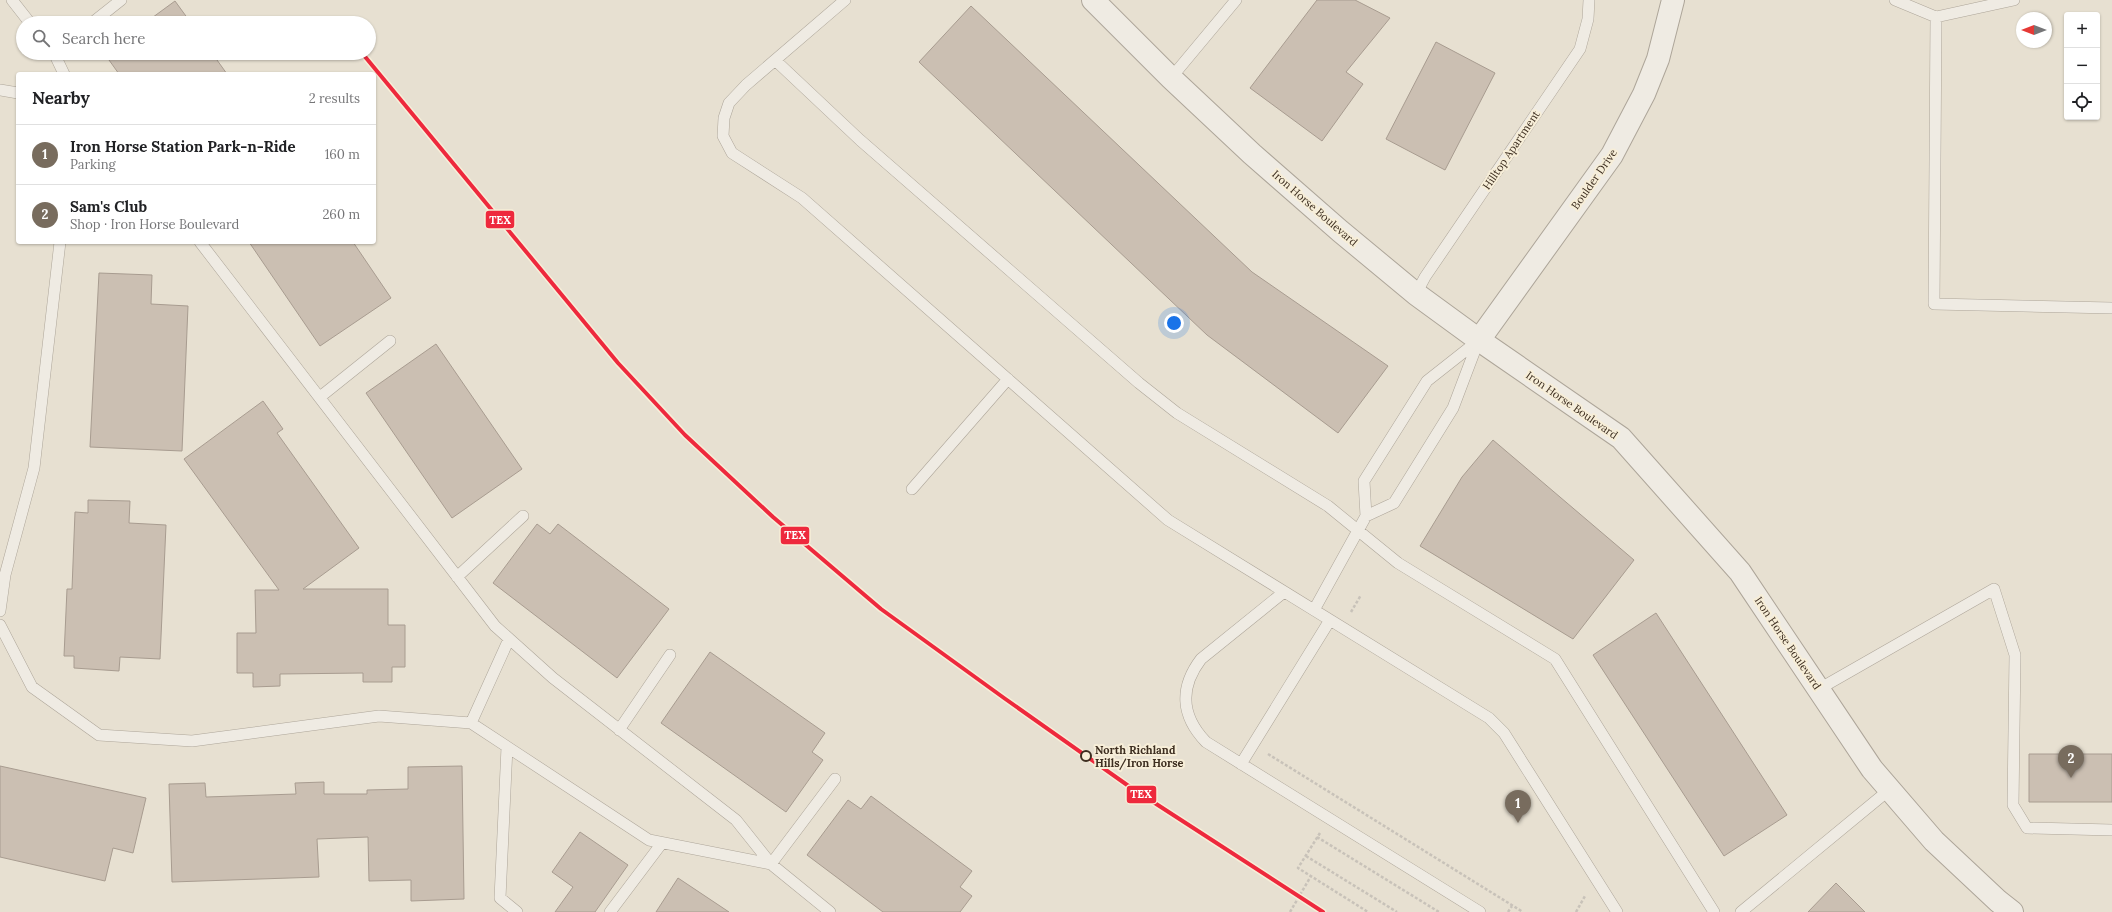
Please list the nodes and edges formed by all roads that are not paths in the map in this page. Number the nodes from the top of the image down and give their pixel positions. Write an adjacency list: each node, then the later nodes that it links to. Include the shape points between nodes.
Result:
1 (12, 0): 10 (lane)
2 (121, 0): 11 (lane)
3 (845, 0): 14 (lane)
4 (1093, 0): 16 (street, Iron Horse Boulevard)
5 (1236, 0): 16 (lane)
6 (1589, 0): 21 (lane, Hilltop Apartment, via 1588,19 1580,49)
7 (1673, 0): 23 (street, Boulder Drive, via 1658,59 1644,94 1612,155)
8 (1895, 0): 12 (lane)
9 (2014, 0): 12 (lane)
10 (25, 16)
11 (101, 16)
12 (1936, 17): 22 (lane, via 1934,304)
13 (57, 60): 15 (lane)
14 (776, 61): 25 (lane, via 746,85 729,103 724,118 723,136 732,153 802,198); 30 (lane, via 860,140 1139,384 1177,413 1328,506)
15 (63, 72)
16 (1171, 78): 21 (street, Iron Horse Boulevard, via 1340,232)
17 (0, 90): 18 (lane)
18 (16, 92)
19 (60, 244): 31 (lane, via 34,468)
20 (202, 244): 26 (lane)
21 (1416, 294): 23 (street, Iron Horse Boulevard)
22 (2112, 308)
23 (1479, 340): 29 (lane, via 1453,408 1394,503); 29 (lane, via 1427,381 1364,481); 40 (street, Iron Horse Boulevard, via 1621,438 1740,572)
24 (390, 341): 26 (lane)
25 (1008, 379): 27 (lane); 33 (lane, via 1168,520)
26 (320, 397): 32 (lane)
27 (912, 489)
28 (523, 516): 32 (lane)
29 (1366, 516): 30 (lane)
30 (1358, 529): 34 (lane); 55 (lane, via 1398,563 1555,659)
31 (2, 574): 35 (lane)
32 (457, 576): 38 (lane, via 495,626)
33 (1284, 592): 34 (lane); 44 (lane, via 1201,659 1189,679 1186,701 1191,724 1206,742)
34 (1314, 610): 36 (lane)
35 (0, 611)
36 (1330, 620): 44 (lane); 54 (lane, via 1489,718 1504,733)
37 (0, 625): 41 (lane, via 32,687 99,735 192,741 379,716)
38 (509, 639): 41 (lane); 42 (lane, via 553,678)
39 (670, 654): 42 (lane)
40 (1820, 689): 46 (street, Iron Horse Boulevard, via 1872,769); 47 (lane, via 1994,589 2015,654 2013,805 2027,828)
41 (470, 723): 43 (lane)
42 (619, 730): 49 (lane, via 736,820)
43 (506, 747): 48 (lane, via 649,840); 50 (lane, via 500,898)
44 (1241, 764): 53 (lane)
45 (835, 779): 49 (lane)
46 (1889, 790): 56 (lane); 57 (street, Iron Horse Boulevard, via 1934,841)
47 (2112, 830)
48 (662, 843): 49 (lane); 51 (lane)
49 (771, 864): 52 (lane)
50 (517, 912)
51 (610, 912)
52 (830, 912)
53 (1480, 912)
54 (1617, 912)
55 (1714, 912)
56 (1740, 912)
57 (2012, 912)

